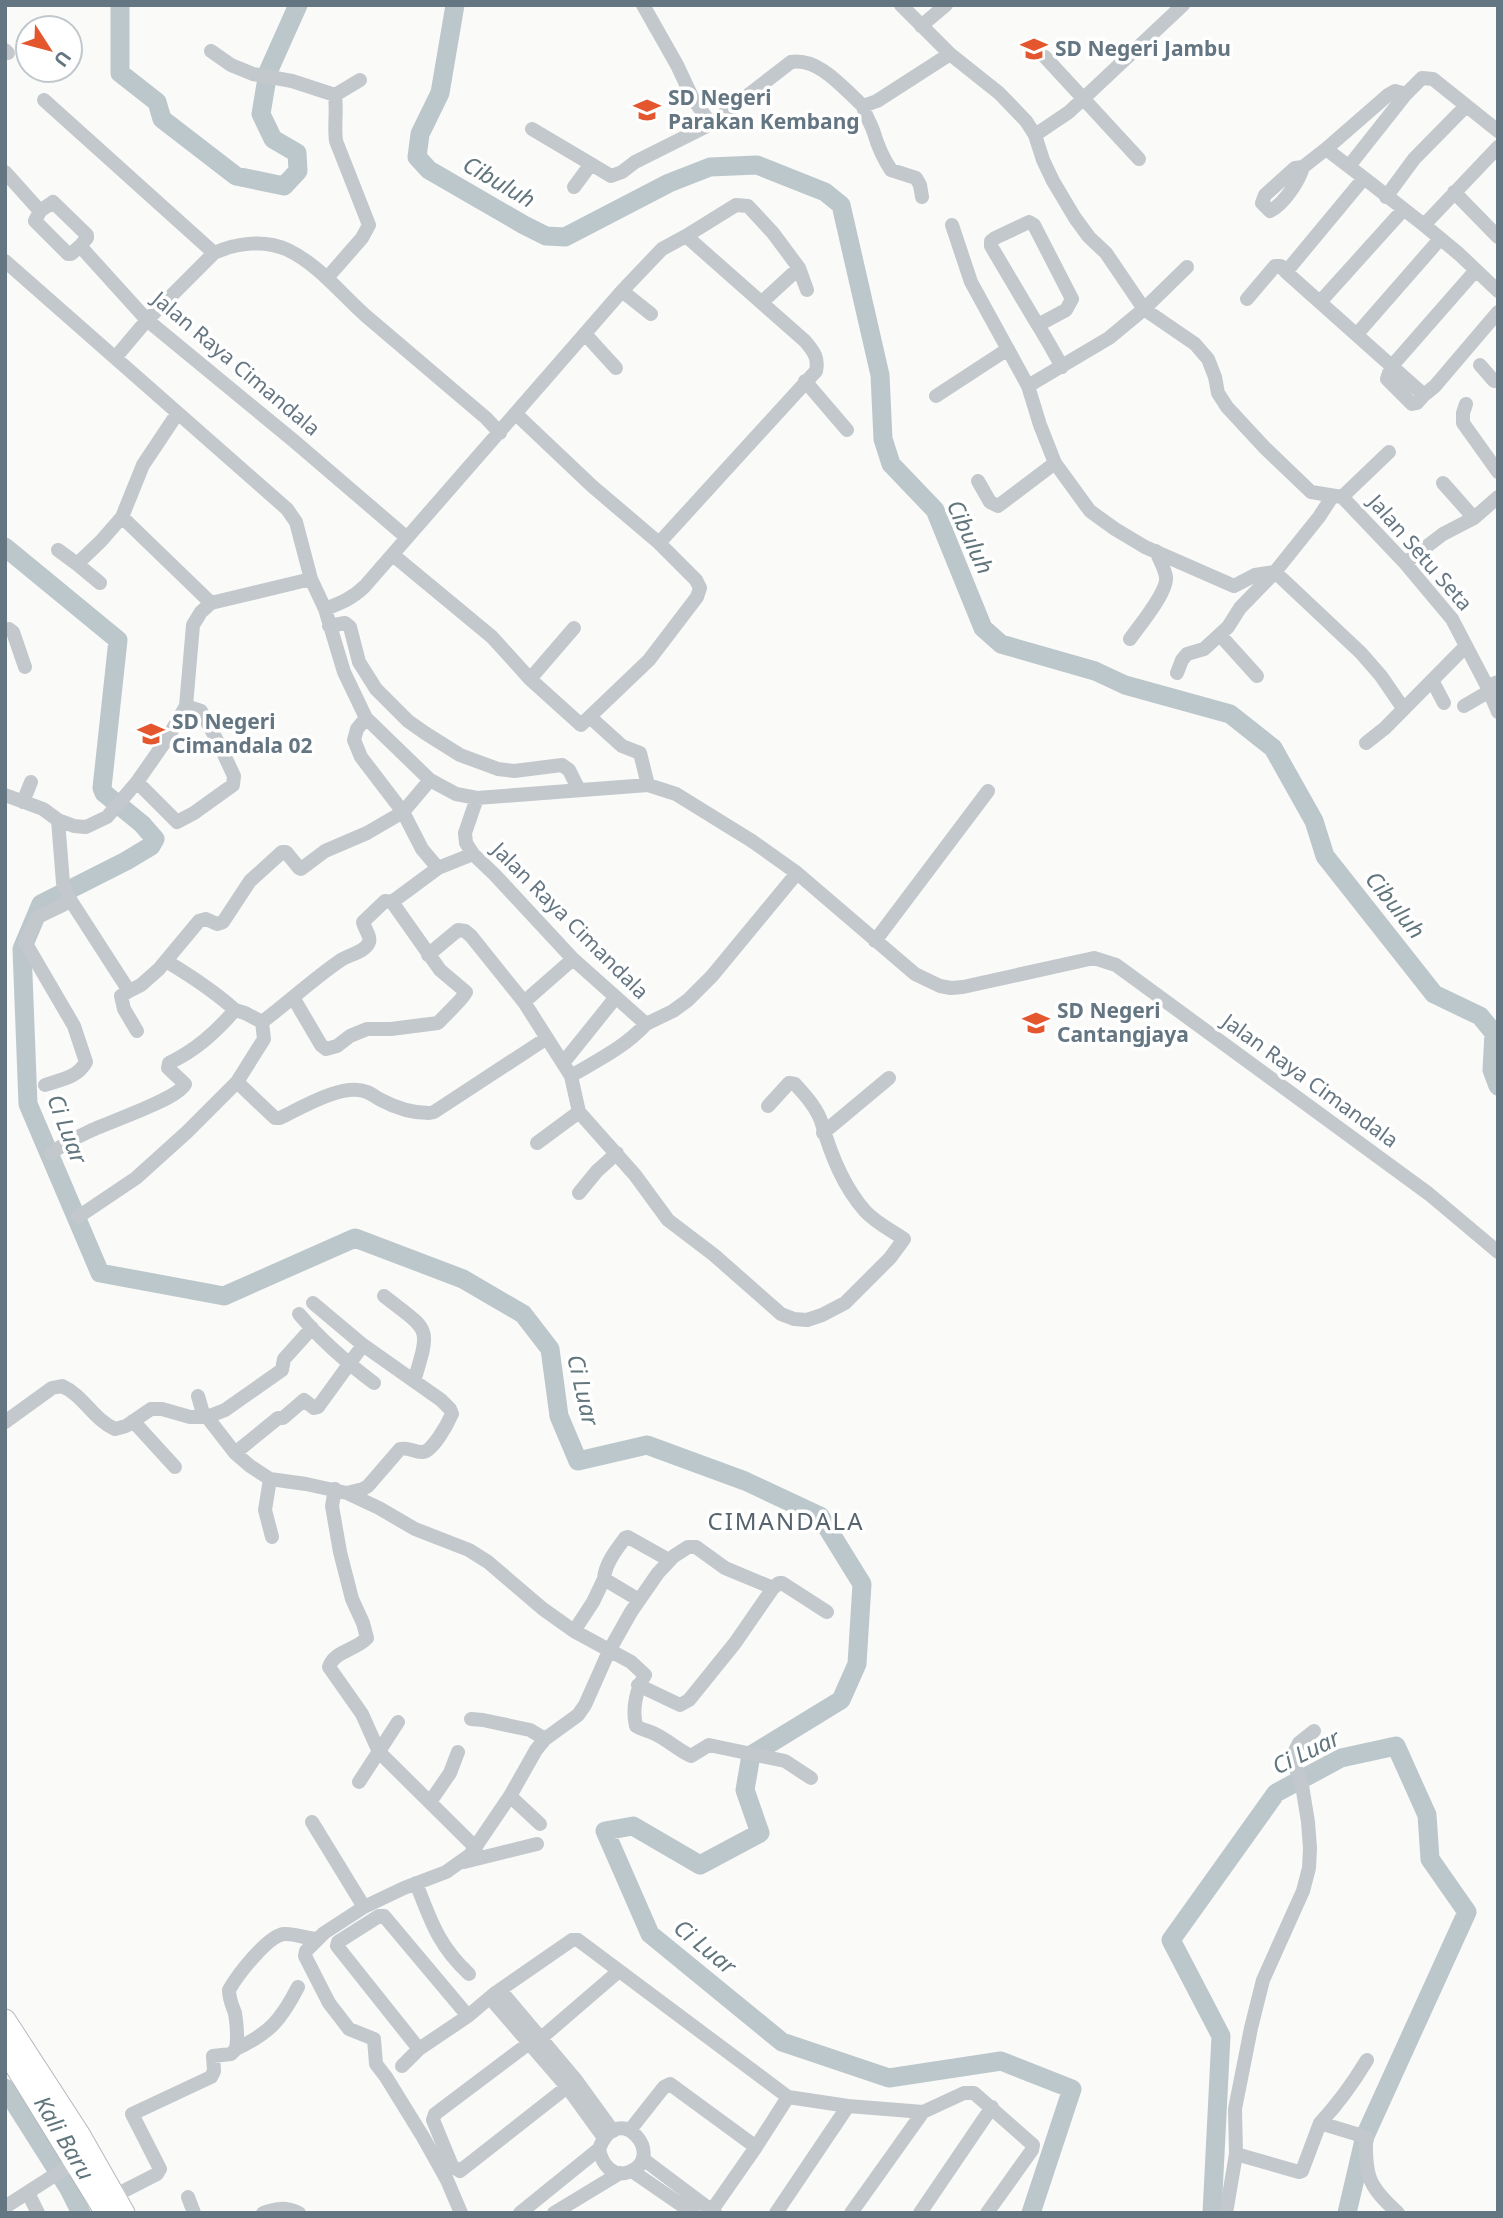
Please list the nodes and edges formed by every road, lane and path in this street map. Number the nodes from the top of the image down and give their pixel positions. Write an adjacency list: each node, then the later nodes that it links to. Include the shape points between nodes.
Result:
1 (643, 5): 16 (street)
2 (901, 5): 5 (street, Jalan Setu Seta)
3 (946, 5): 5 (street)
4 (1183, 5): 12 (street)
5 (922, 26): 7 (street, Jalan Setu Seta)
6 (211, 51): 11 (street, via 253,74)
7 (950, 54): 14 (street); 19 (street, Jalan Setu Seta, via 999,93)
8 (1045, 57): 12 (street)
9 (360, 80): 11 (street)
10 (1406, 94): 15 (street, via 1422,78 1433,79); 21 (street, via 1388,95); 24 (street)
11 (335, 95): 46 (street, via 336,141 369,225)
12 (1082, 98): 19 (street); 22 (street)
13 (44, 100): 40 (street)
14 (863, 106): 16 (street, via 818,66 791,62); 30 (street, via 881,155 891,170 916,178)
15 (1465, 107): 18 (street); 31 (street, via 1414,159)
16 (711, 124): 23 (street, via 611,176)
17 (532, 129): 23 (street)
18 (1498, 131)
19 (1035, 135): 53 (street, Jalan Setu Seta, via 1043,160 1075,218 1106,253)
20 (1498, 147): 29 (street)
21 (1326, 149): 24 (street); 25 (street)
22 (1139, 159)
23 (591, 164): 28 (street)
24 (1349, 166): 27 (street)
25 (1303, 167)
26 (5, 172): 33 (street)
27 (1364, 178): 31 (street); 45 (street)
28 (574, 187)
29 (1454, 192): 35 (street); 37 (street)
30 (922, 197)
31 (1386, 197): 32 (street)
32 (1403, 209): 35 (street); 52 (street)
33 (40, 211): 39 (street, via 35,221 68,254); 39 (street, Jalan Raya Cimandala, via 54,203 87,235)
34 (952, 225): 60 (street, via 971,282)
35 (1424, 225): 38 (street)
36 (686, 236): 43 (street, via 736,205 748,206); 48 (street, via 662,249); 51 (street)
37 (1498, 237)
38 (1440, 239): 44 (street); 59 (street)
39 (80, 246): 56 (street, Jalan Raya Cimandala)
40 (215, 253): 46 (street, via 241,244 270,244 286,249); 56 (street)
41 (5, 261): 61 (street, Jalan Raya Cimandala)
42 (1187, 267): 53 (street)
43 (799, 268): 47 (street); 51 (street)
44 (1476, 270): 49 (street); 64 (street)
45 (1286, 272): 50 (street, via 1275,266); 52 (street)
46 (327, 278): 74 (street)
47 (807, 290)
48 (622, 291): 55 (street); 58 (street)
49 (1498, 291)
50 (1247, 299)
51 (762, 302): 66 (street, via 816,354 816,371)
52 (1320, 302): 59 (street)
53 (1144, 309): 63 (street); 80 (street, Jalan Setu Seta, via 1195,345 1212,365 1218,394 1265,448 1311,492)
54 (1498, 312): 64 (street, via 1424,396)
55 (651, 314)
56 (147, 320): 61 (street); 84 (street, Jalan Raya Cimandala)
57 (1038, 326): 57 (street, via 991,246 995,238 1029,222 1072,299 1066,310); 63 (street)
58 (585, 334): 65 (street); 72 (street)
59 (1357, 334): 64 (street)
60 (1008, 349): 68 (street); 69 (street)
61 (115, 358): 71 (street, Jalan Raya Cimandala)
62 (1480, 365): 67 (street)
63 (1062, 367): 68 (street)
64 (1391, 367)
65 (616, 368)
66 (805, 381): 73 (street); 85 (street)
67 (1498, 381)
68 (1028, 386): 76 (street)
69 (936, 396)
70 (1466, 404): 77 (street, via 1463,424)
71 (177, 414): 82 (street, via 143,466); 92 (street, Jalan Raya Cimandala, via 292,515)
72 (516, 414): 74 (street); 85 (street)
73 (847, 430)
74 (500, 433): 84 (street)
75 (1389, 452): 80 (street)
76 (1055, 463): 78 (street, via 998,506 990,502); 87 (street, via 1090,511)
77 (1498, 472)
78 (978, 481)
79 (1443, 483): 83 (street)
80 (1337, 497): 89 (street, Jalan Setu Seta); 91 (street)
81 (1498, 497): 83 (street)
82 (122, 517): 90 (street); 94 (street)
83 (1474, 518): 89 (street, via 1443,534)
84 (406, 537): 88 (street)
85 (659, 543): 115 (street, via 696,580 700,588 697,597 649,660)
86 (58, 550): 90 (street)
87 (1156, 551): 91 (street, via 1234,586 1255,575); 100 (street, via 1165,584)
88 (393, 555): 95 (street, via 355,596); 107 (street, via 492,637)
89 (1405, 563): 101 (street, Jalan Setu Seta, via 1452,619)
90 (77, 564): 93 (street)
91 (1275, 572): 99 (street); 113 (street, via 1361,653)
92 (311, 579): 94 (street); 95 (street, Jalan Raya Cimandala)
93 (100, 583)
94 (211, 603): 111 (street, via 193,625)
95 (325, 609): 96 (street, Jalan Raya Cimandala)
96 (329, 626): 102 (street, via 350,627); 104 (street, Jalan Raya Cimandala)
97 (575, 628): 107 (street)
98 (5, 630): 103 (street, via 13,632)
99 (1220, 635): 105 (street, via 1204,649 1187,654); 106 (street)
100 (1130, 639)
101 (1466, 646): 108 (street); 109 (street, Jalan Setu Seta)
102 (359, 662): 104 (street); 122 (street, via 376,689 408,721 460,755 514,771 562,765)
103 (25, 667)
104 (344, 672): 116 (street, Jalan Raya Cimandala)
105 (1177, 673)
106 (1257, 676)
107 (530, 679): 115 (street, via 577,723)
108 (1433, 682): 110 (street); 113 (street)
109 (1491, 687): 112 (street); 114 (street, Jalan Setu Seta)
110 (1444, 703)
111 (186, 706): 120 (street); 120 (street, via 204,716 234,776 233,785 177,822)
112 (1464, 706)
113 (1403, 708): 117 (street)
114 (1498, 712)
115 (590, 717): 121 (street, via 622,746 640,753)
116 (366, 718): 118 (street, Jalan Raya Cimandala); 127 (street, via 354,740 361,757)
117 (1366, 743)
118 (430, 780): 125 (street, Jalan Raya Cimandala, via 456,794); 127 (street)
119 (31, 782): 126 (street)
120 (137, 782): 128 (street, via 107,817 86,827)
121 (648, 785): 122 (street, Jalan Raya Cimandala); 131 (street, Jalan Raya Cimandala, via 676,794)
122 (579, 790): 125 (street, Jalan Raya Cimandala)
123 (988, 791): 134 (street)
124 (5, 795): 126 (street)
125 (477, 798): 129 (street, Jalan Raya Cimandala, via 465,832)
126 (23, 802): 128 (street)
127 (403, 812): 130 (street); 137 (street, via 325,850 301,869 282,852 250,881 223,922 199,921)
128 (58, 820): 132 (street)
129 (473, 854): 130 (street); 136 (street, Jalan Raya Cimandala)
130 (438, 869): 133 (street)
131 (797, 873): 134 (street, Jalan Raya Cimandala); 144 (street, Jalan Raya Cimandala, via 705,984 673,1011)
132 (67, 892): 138 (street); 150 (street, via 38,917 25,942 74,1026 86,1062 70,1078)
133 (392, 902): 135 (street); 140 (street, via 385,901 363,922 369,942 365,948 344,958)
134 (875, 941): 159 (street, Jalan Raya Cimandala, via 915,974 951,988 1094,958 1116,965 1429,1194)
135 (428, 955): 140 (street, via 467,992 438,1023 367,1029 326,1049); 141 (street, via 458,930 465,931)
136 (573, 958): 139 (street, Jalan Raya Cimandala); 141 (street)
137 (166, 961): 138 (street); 142 (street, via 196,978)
138 (129, 991): 145 (street, via 121,996)
139 (616, 998): 144 (street, Jalan Raya Cimandala); 147 (street)
140 (294, 999): 143 (street)
141 (524, 1002): 146 (street)
142 (234, 1010): 143 (street); 155 (street, via 190,1053 169,1063 168,1068 185,1084 183,1088)
143 (262, 1022): 149 (street, via 264,1039)
144 (646, 1024): 147 (street, via 633,1038)
145 (137, 1031)
146 (547, 1038): 147 (street); 149 (street, via 429,1113 397,1108 360,1090 328,1096 275,1118)
147 (569, 1076): 152 (street)
148 (889, 1078): 153 (street)
149 (237, 1082): 158 (street, via 136,1178)
150 (45, 1085)
151 (768, 1105): 153 (street, via 792,1082 807,1098)
152 (579, 1112): 154 (street); 156 (street)
153 (823, 1133): 156 (street, via 856,1200 904,1239 845,1303 807,1320 781,1314 677,1229)
154 (537, 1143)
155 (51, 1153)
156 (617, 1153): 157 (street)
157 (579, 1193)
158 (78, 1217)
159 (1498, 1252)
160 (384, 1296): 166 (street, via 424,1331 425,1346)
161 (313, 1303): 164 (street)
162 (299, 1314): 163 (street)
163 (312, 1328): 165 (street); 169 (street, via 284,1359 282,1370 225,1410)
164 (363, 1345): 165 (street); 166 (street)
165 (349, 1364): 167 (street); 172 (street, via 318,1407 302,1401)
166 (414, 1381): 175 (street, via 450,1409 450,1418 427,1452 400,1449 368,1486)
167 (374, 1383)
168 (198, 1396): 169 (street)
169 (205, 1417): 170 (street, via 151,1409); 172 (street)
170 (133, 1421): 171 (street, via 121,1428 110,1426 62,1386 52,1388); 173 (street)
171 (5, 1422)
172 (235, 1453): 174 (street)
173 (175, 1467)
174 (270, 1479): 175 (street); 176 (street, via 265,1510)
175 (341, 1491): 182 (street, via 415,1529 469,1550); 189 (street, via 332,1506 340,1552 367,1637 338,1655 329,1667 362,1714)
176 (272, 1537)
177 (669, 1560): 178 (street, via 627,1537 608,1564); 179 (street, via 696,1547 725,1568); 180 (street)
178 (604, 1579): 180 (street); 182 (street)
179 (773, 1588): 181 (street, via 782,1583); 184 (street, via 689,1700 673,1703)
180 (639, 1600): 183 (street)
181 (827, 1612)
182 (574, 1631): 183 (street)
183 (609, 1651): 184 (street, via 644,1673); 188 (street, via 585,1705)
184 (638, 1685): 191 (street, via 636,1726 681,1751 691,1756 709,1745 789,1763)
185 (471, 1719): 188 (street, via 530,1730)
186 (398, 1722): 189 (street)
187 (1314, 1731): 224 (street, via 1297,1747 1294,1764 1302,1785 1309,1868 1263,1980 1235,2109)
188 (545, 1740): 193 (street)
189 (379, 1752): 192 (street); 194 (street)
190 (458, 1752): 194 (street)
191 (810, 1778)
192 (359, 1782)
193 (510, 1796): 196 (street); 198 (street)
194 (430, 1802): 198 (street)
195 (312, 1822): 201 (street)
196 (540, 1824)
197 (537, 1844): 199 (street)
198 (476, 1848): 199 (street)
199 (459, 1863): 200 (street)
200 (416, 1883): 201 (street); 204 (street, via 435,1932)
201 (364, 1907): 202 (street)
202 (318, 1939): 211 (street, via 276,1936 234,1982 229,1997); 238 (street, via 305,1956 329,2004 349,2029 374,2039 376,2064 424,2137)
203 (619, 1971): 206 (street, via 572,1940); 209 (street); 216 (street)
204 (469, 1974)
205 (298, 1987): 211 (street, via 284,2015 264,2034)
206 (495, 1994): 207 (street); 209 (street)
207 (468, 2016): 212 (street); 212 (street, via 384,1916 338,1942)
208 (5, 2020): 231 (highway, via 79,2134)
209 (534, 2041): 215 (street); 215 (street, via 434,2116 452,2166 460,2171)
210 (5, 2049): 226 (highway)
211 (236, 2049): 231 (street, via 213,2056 211,2077 132,2114 160,2169)
212 (419, 2049): 214 (street)
213 (1367, 2060): 220 (street)
214 (402, 2066)
215 (571, 2084): 222 (street)
216 (788, 2097): 217 (street); 223 (street)
217 (848, 2106): 219 (street); 242 (street)
218 (992, 2107): 219 (street, via 967,2092); 244 (street); 245 (street, via 1033,2145)
219 (923, 2112): 243 (street)
220 (1323, 2124): 224 (street, via 1301,2172); 247 (street, via 1366,2137 1369,2182)
221 (630, 2130): 222 (street, via 621,2129); 223 (street, via 670,2084); 225 (street, via 644,2148)
222 (605, 2139): 227 (street, via 602,2161 609,2170); 232 (street)
223 (756, 2147): 233 (street)
224 (1236, 2154): 246 (street)
225 (643, 2160): 227 (street); 233 (street)
226 (71, 2164): 228 (street); 231 (highway)
227 (626, 2172): 240 (street); 241 (street)
228 (28, 2193): 230 (street); 234 (street)
229 (188, 2197): 235 (street)
230 (7, 2203)
231 (115, 2207)
232 (534, 2207): 239 (street)
233 (713, 2212)
234 (38, 2213)
235 (194, 2213)
236 (263, 2213): 237 (street, via 288,2208)
237 (299, 2213)
238 (461, 2213)
239 (520, 2213)
240 (554, 2213)
241 (693, 2213)
242 (776, 2213)
243 (852, 2213)
244 (920, 2213)
245 (987, 2213)
246 (1226, 2213)
247 (1398, 2213)

